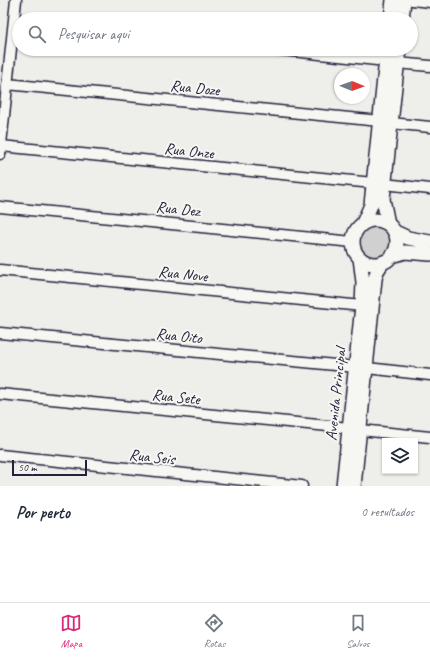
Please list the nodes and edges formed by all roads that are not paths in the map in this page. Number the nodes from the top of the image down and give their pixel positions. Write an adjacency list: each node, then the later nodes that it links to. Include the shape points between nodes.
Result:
1 (16, 0): 6 (street)
2 (393, 0): 7 (street)
3 (404, 0): 8 (street)
4 (412, 0): 5 (street)
5 (430, 2)
6 (17, 12)
7 (392, 12)
8 (403, 12)
9 (12, 52): 13 (street)
10 (364, 56): 11 (street)
11 (390, 58): 12 (street); 14 (street)
12 (430, 66)
13 (7, 84): 14 (street, Rua Doze); 16 (street)
14 (385, 122): 15 (street, Rua Doze); 17 (street)
15 (430, 127)
16 (0, 150): 17 (street, Rua Onze)
17 (379, 184): 18 (street, Rua Onze); 20 (street); 21 (street)
18 (430, 189)
19 (0, 207): 22 (street, Rua Dez)
20 (363, 223): 21 (street, via 376,220); 22 (street, via 354,234)
21 (391, 228): 23 (street, via 408,238); 26 (street, via 396,244)
22 (353, 242): 25 (street)
23 (430, 242)
24 (430, 254): 26 (street, via 405,252)
25 (360, 258): 26 (street, via 371,264); 28 (street, Avenida Principal)
26 (388, 259): 30 (street, via 377,271)
27 (0, 270): 28 (street, Rua Nove)
28 (362, 306): 30 (street, Avenida Principal)
29 (0, 332): 30 (street, Rua Oito)
30 (361, 368): 31 (street, Rua Oito); 33 (street, Avenida Principal)
31 (430, 375)
32 (0, 394): 33 (street, Rua Sete)
33 (354, 429): 34 (street, Rua Sete); 37 (street, Avenida Principal); 38 (street, Avenida Principal)
34 (430, 437)
35 (0, 455): 36 (street, Rua Seis)
36 (302, 486)
37 (342, 486)
38 (354, 486)

